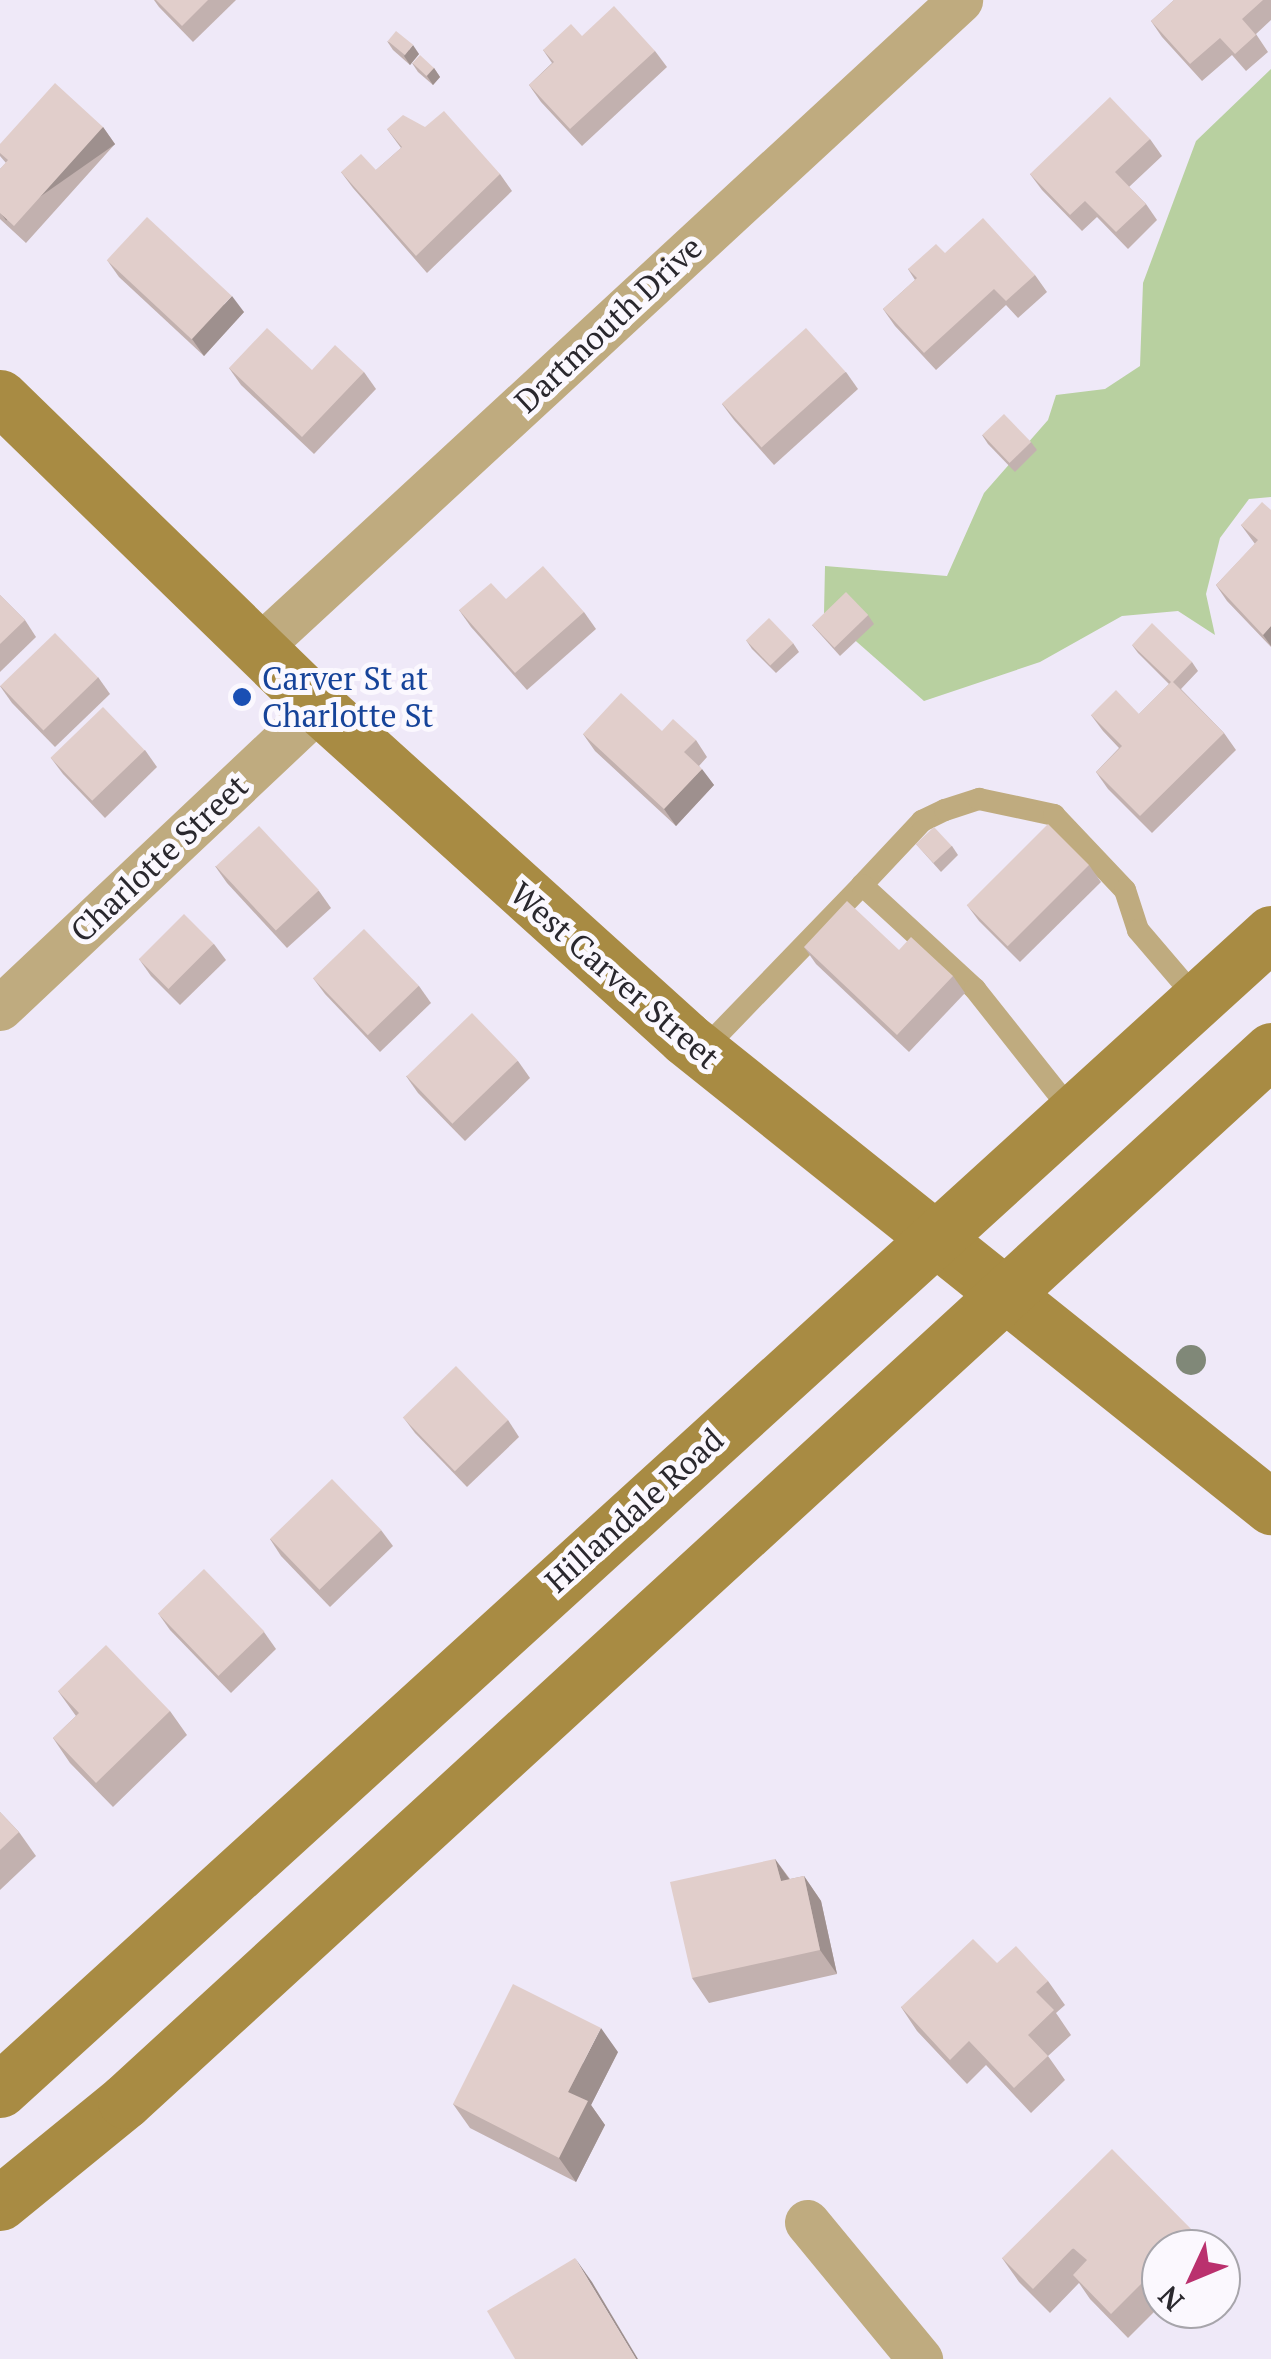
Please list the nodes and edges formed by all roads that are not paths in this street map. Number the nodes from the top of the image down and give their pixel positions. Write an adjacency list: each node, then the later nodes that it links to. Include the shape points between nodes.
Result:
1 (960, 0): 3 (street, Dartmouth Drive)
2 (0, 397): 3 (street, West Carver Street)
3 (257, 649): 4 (street, West Carver Street)
4 (319, 708): 8 (street, Charlotte Street); 10 (street, West Carver Street)
5 (862, 885): 7 (lane, via 922,821 945,810 979,799 1054,815 1124,890 1138,930); 10 (lane); 11 (lane, via 975,989)
6 (1271, 933): 7 (street, Hillandale Road)
7 (1197, 999): 11 (street, Hillandale Road)
8 (0, 1008)
9 (1271, 1050): 13 (street)
10 (701, 1052): 12 (street, West Carver Street)
11 (1071, 1110): 12 (street, Hillandale Road)
12 (928, 1240): 13 (street, West Carver Street); 15 (street, Hillandale Road)
13 (1006, 1294): 14 (street, West Carver Street); 16 (street, via 125,2101)
14 (1271, 1507)
15 (0, 2090)
16 (0, 2204)
17 (807, 2222): 18 (street)
18 (920, 2359)

